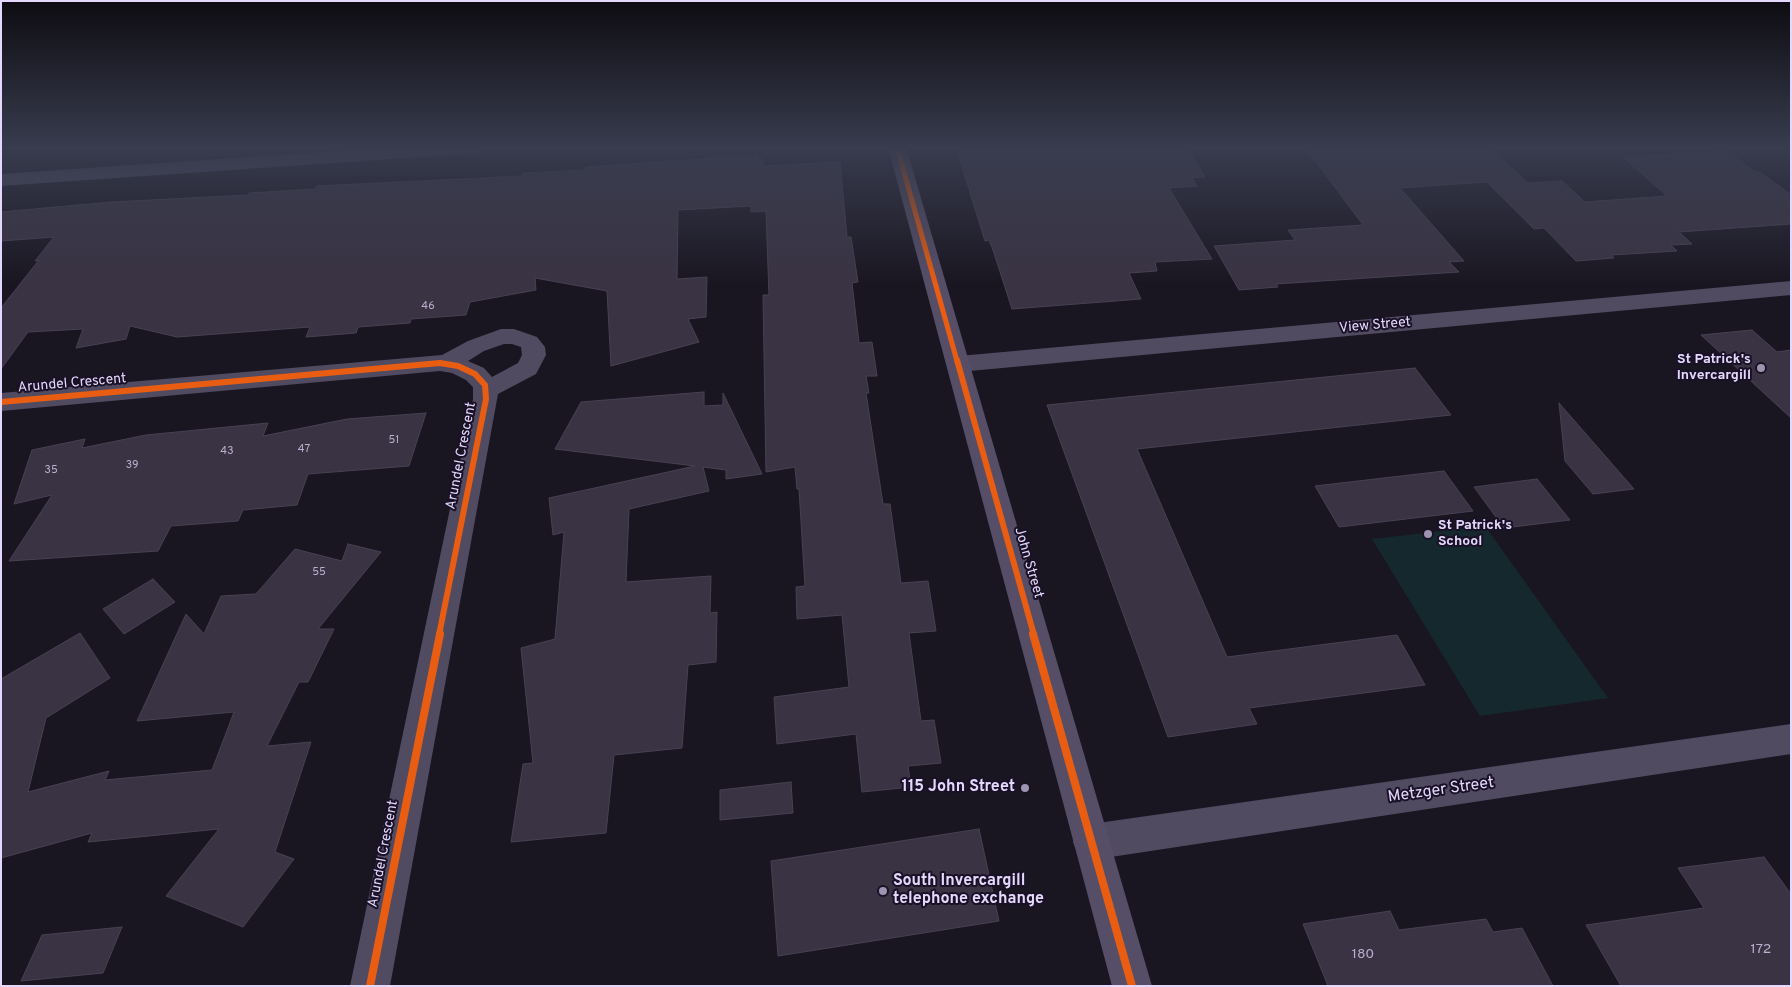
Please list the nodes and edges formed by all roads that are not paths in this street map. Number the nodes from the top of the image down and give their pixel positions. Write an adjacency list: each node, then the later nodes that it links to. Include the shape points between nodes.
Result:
1 (910, 193): 4 (street, John Street)
2 (1791, 288): 4 (street, View Street)
3 (445, 364): 5 (street, Arundel Crescent, via 474,374); 5 (street, via 476,346 501,337 514,336 529,342 534,355 527,368); 6 (street, Arundel Crescent)
4 (959, 364): 8 (street, John Street)
5 (486, 390): 9 (street, Arundel Crescent)
6 (1, 402)
7 (1791, 739): 8 (street, Metzger Street)
8 (1091, 842): 10 (street, John Street)
9 (370, 986)
10 (1132, 986)

